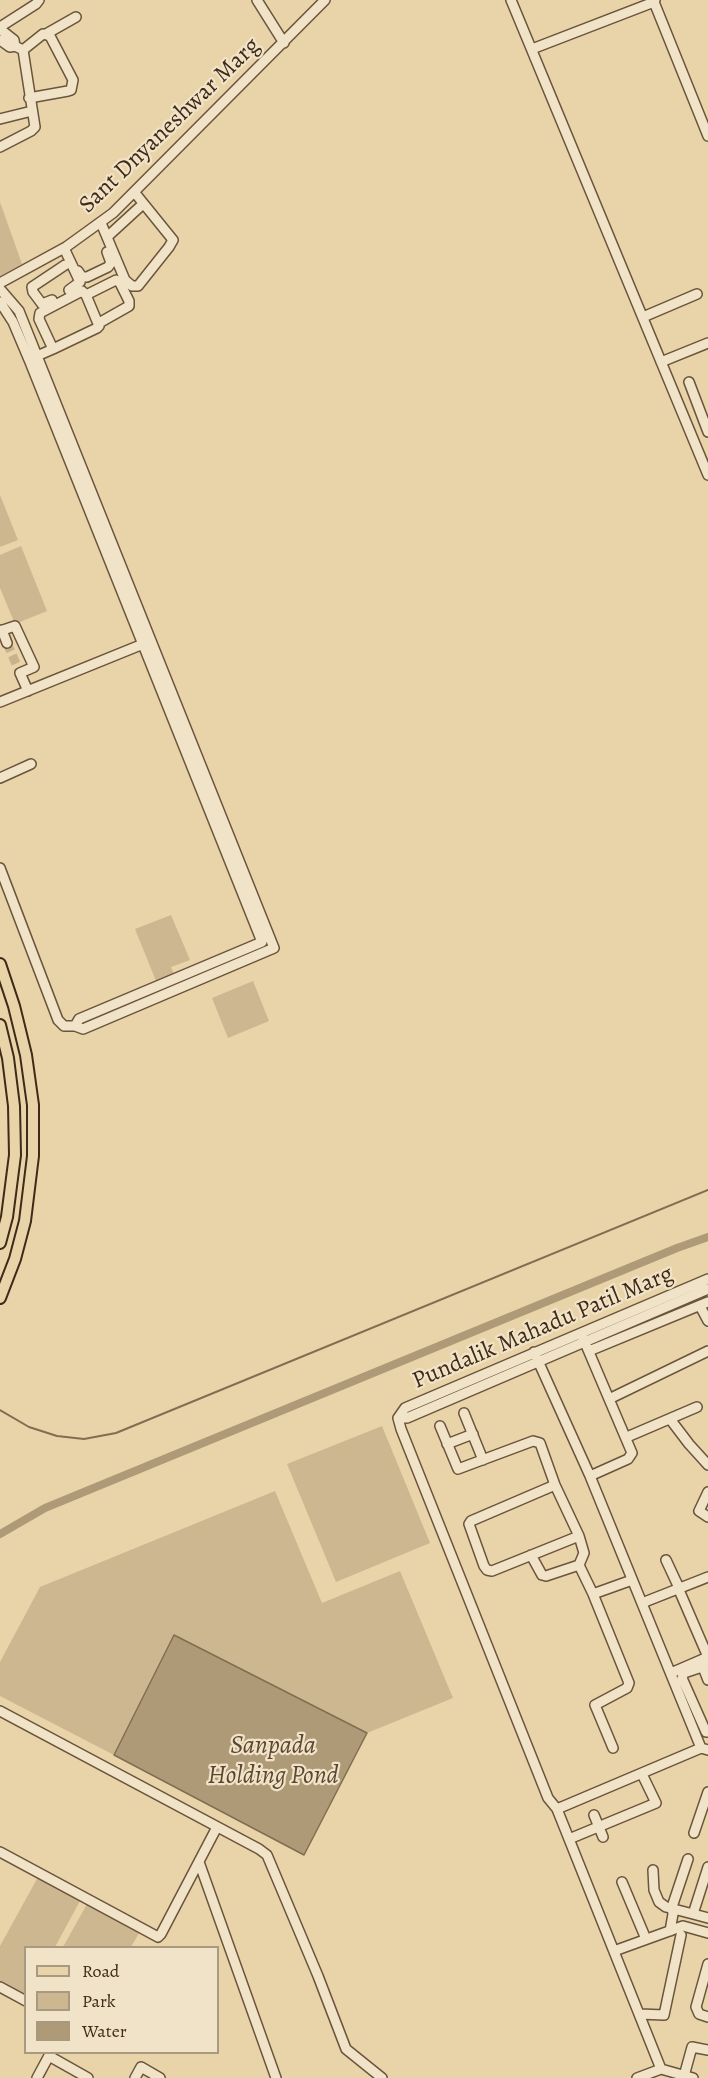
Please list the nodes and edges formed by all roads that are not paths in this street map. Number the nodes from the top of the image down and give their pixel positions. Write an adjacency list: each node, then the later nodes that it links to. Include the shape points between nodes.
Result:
1 (39, 0): 7 (street)
2 (257, 0): 10 (street)
3 (325, 0): 10 (street, Sant Dnyaneshwar Marg)
4 (511, 0): 12 (street)
5 (654, 1): 12 (street); 16 (street)
6 (76, 17): 8 (street)
7 (0, 28): 11 (street)
8 (46, 34): 11 (street); 13 (street, via 68,66 73,86 68,91)
9 (0, 40): 11 (street)
10 (284, 43): 18 (street, Sant Dnyaneshwar Marg)
11 (19, 48): 13 (street)
12 (532, 49): 31 (street)
13 (29, 98): 14 (street)
14 (32, 111): 15 (street); 17 (street, via 34,129)
15 (0, 120)
16 (708, 136)
17 (0, 147)
18 (135, 193): 19 (street); 20 (street, Sant Dnyaneshwar Marg)
19 (143, 204): 21 (street); 23 (street, via 173,240 138,286 125,280)
20 (113, 213): 21 (street); 22 (street, Sant Dnyaneshwar Marg)
21 (122, 224): 23 (street)
22 (98, 225): 23 (street); 24 (street, Sant Dnyaneshwar Marg); 24 (street, via 110,261 108,267 82,277)
23 (107, 237)
24 (65, 248): 25 (street, via 80,282 42,304 32,287); 26 (street, Sant Dnyaneshwar Marg)
25 (64, 265)
26 (0, 283)
27 (0, 289): 35 (street, via 19,311)
28 (697, 294): 31 (street)
29 (86, 295): 32 (street); 32 (street, via 116,280 129,301 129,306); 34 (street, via 79,291 40,313)
30 (0, 302): 41 (street, via 22,342)
31 (643, 317): 36 (street)
32 (99, 323): 34 (street, via 97,328)
33 (708, 344): 36 (street)
34 (53, 349): 35 (street)
35 (38, 356): 41 (street)
36 (661, 362): 39 (street)
37 (689, 382): 38 (street)
38 (708, 432)
39 (708, 475)
40 (1, 631): 42 (street); 43 (street, via 15,626 34,668 21,673)
41 (147, 642): 43 (street); 48 (street); 49 (street)
42 (7, 643)
43 (28, 691): 44 (street)
44 (0, 702)
45 (31, 764): 46 (street)
46 (0, 778)
47 (0, 868): 52 (street, via 58,1020 64,1026)
48 (262, 942): 49 (street); 52 (street, via 79,1019)
49 (274, 948): 52 (street, via 84,1029)
50 (0, 964): 56 (main road, via 27,1055 33,1105 33,1156 25,1221)
51 (0, 1025): 53 (main road, via 14,1106 15,1155)
52 (75, 1026)
53 (0, 1243)
54 (708, 1279): 59 (street, Pundalik Mahadu Patil Marg)
55 (708, 1289): 59 (street, Pundalik Mahadu Patil Marg)
56 (0, 1298)
57 (704, 1304): 58 (street); 60 (street)
58 (708, 1321)
59 (583, 1337): 60 (street); 62 (street, Pundalik Mahadu Patil Marg); 63 (street, Pundalik Mahadu Patil Marg)
60 (589, 1351): 64 (street)
61 (708, 1351): 64 (street)
62 (534, 1352): 63 (street); 67 (street, Pundalik Mahadu Patil Marg, via 405,1408)
63 (539, 1363): 67 (street, Pundalik Mahadu Patil Marg, via 407,1418); 75 (street)
64 (609, 1399): 71 (street)
65 (698, 1407): 68 (street)
66 (464, 1413): 70 (street)
67 (398, 1418): 97 (street, via 548,1798)
68 (670, 1419): 71 (street); 74 (street)
69 (440, 1426): 72 (street)
70 (473, 1434): 72 (street); 73 (street)
71 (627, 1437): 75 (street, via 632,1453 628,1459)
72 (447, 1444): 73 (street, via 458,1469)
73 (483, 1460): 76 (street, via 536,1440)
74 (708, 1465)
75 (590, 1476): 84 (street)
76 (555, 1485): 79 (street); 80 (street, via 469,1524 487,1570 500,1569)
77 (708, 1492): 78 (street, via 699,1511)
78 (708, 1517)
79 (579, 1536): 80 (street); 82 (street, via 584,1553)
80 (531, 1555): 82 (street, via 546,1576)
81 (666, 1560): 85 (street)
82 (579, 1565): 86 (street)
83 (708, 1577): 85 (street)
84 (633, 1580): 86 (street); 87 (street)
85 (679, 1590): 87 (street); 88 (street)
86 (593, 1594): 93 (street, via 629,1683 627,1688 595,1705)
87 (642, 1603): 89 (street)
88 (705, 1661): 89 (street); 90 (street); 92 (street, via 682,1678)
89 (671, 1673): 94 (street)
90 (708, 1680)
91 (0, 1711): 100 (street)
92 (708, 1732)
93 (613, 1748)
94 (705, 1749): 95 (street)
95 (642, 1774): 97 (street); 99 (street, via 656,1803)
96 (708, 1792): 101 (street)
97 (557, 1809): 103 (street)
98 (594, 1815): 99 (street)
99 (599, 1826): 102 (street); 103 (street)
100 (217, 1827): 106 (street); 132 (street, via 267,1855 346,2049)
101 (694, 1833)
102 (603, 1837)
103 (569, 1839): 117 (street)
104 (0, 1852): 106 (street, via 158,1937)
105 (688, 1859): 110 (street)
106 (199, 1863): 131 (street)
107 (708, 1867): 111 (street)
108 (653, 1870): 110 (street, via 659,1902)
109 (622, 1882): 116 (street)
110 (672, 1907): 111 (street); 113 (street)
111 (693, 1914): 112 (street)
112 (708, 1918)
113 (670, 1931): 114 (street, via 683,1926); 116 (street)
114 (708, 1933)
115 (681, 1935): 121 (street, via 664,2015)
116 (646, 1939): 117 (street)
117 (614, 1951): 121 (street)
118 (708, 1964): 122 (street, via 696,2007 699,2014)
119 (0, 1987): 120 (street)
120 (24, 2000)
121 (640, 2014): 125 (street)
122 (708, 2017)
123 (708, 2050): 126 (street, via 692,2047)
124 (50, 2054): 127 (street); 128 (street)
125 (661, 2069): 126 (street); 133 (street)
126 (689, 2077)
127 (37, 2078)
128 (88, 2078)
129 (135, 2078): 130 (street, via 141,2067)
130 (160, 2078)
131 (276, 2078)
132 (382, 2078)
133 (638, 2078)

